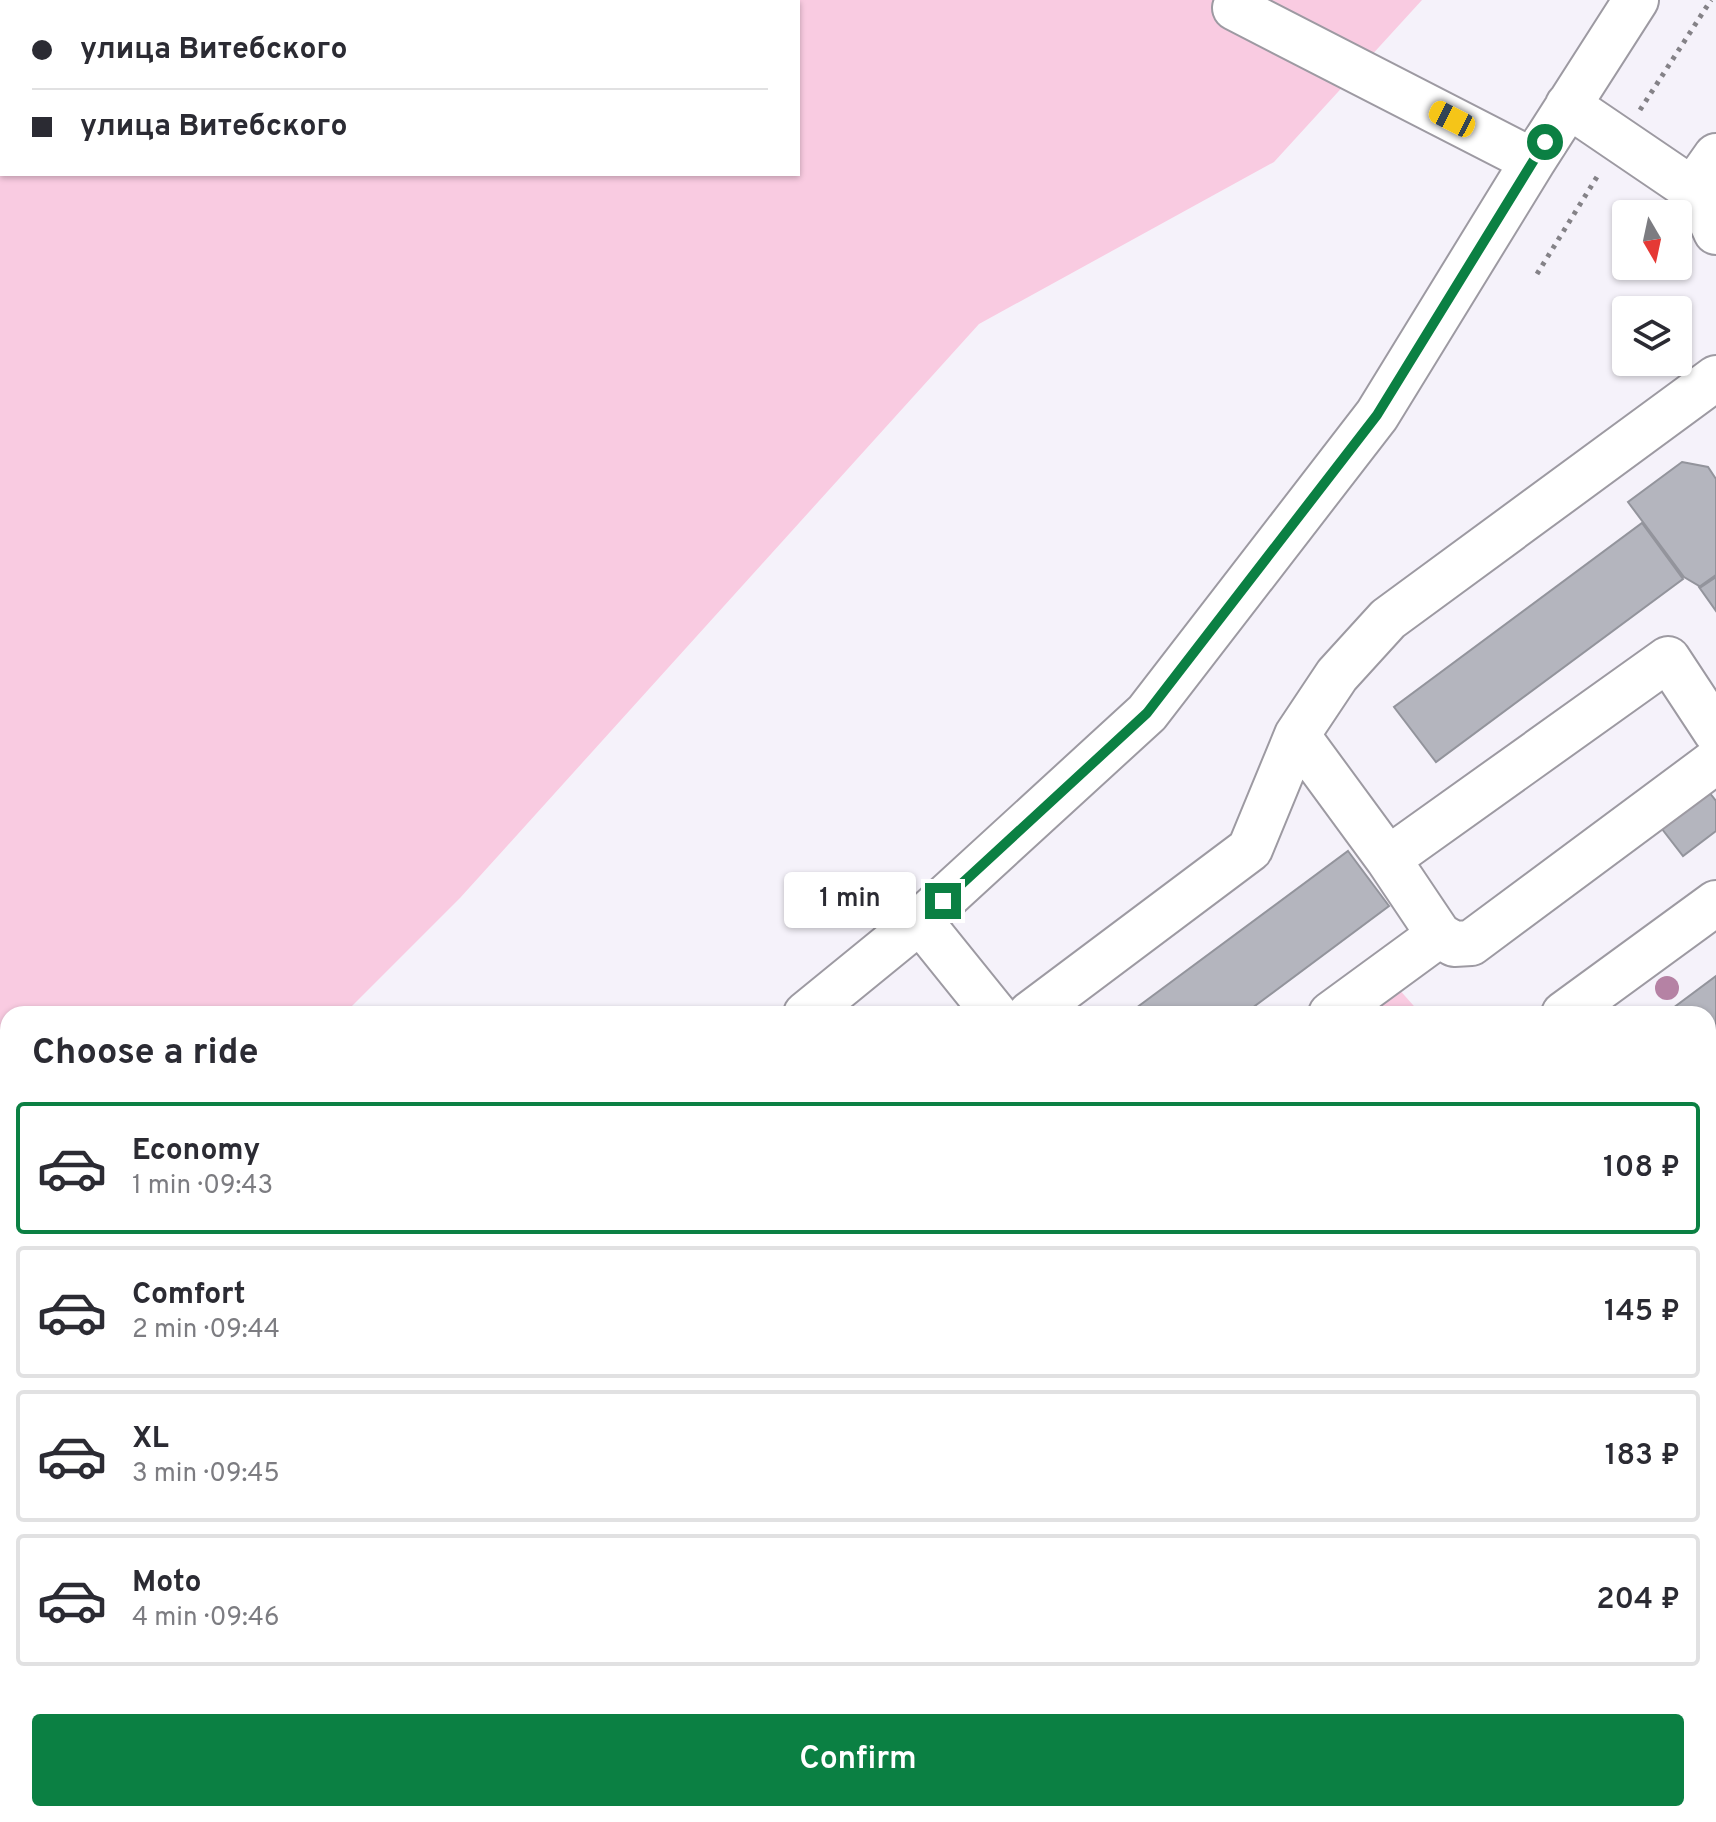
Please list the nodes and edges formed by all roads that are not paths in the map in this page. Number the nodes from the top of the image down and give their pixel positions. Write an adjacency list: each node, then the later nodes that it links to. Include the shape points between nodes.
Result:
1 (1636, 0): 3 (street)
2 (1235, 8): 4 (street)
3 (1568, 105): 4 (street); 5 (street)
4 (1533, 161): 13 (street, via 1377,415 1147,713)
5 (1704, 173): 6 (street, via 1699,194)
6 (1716, 232)
7 (1716, 378): 9 (street, via 1388,619 1337,675)
8 (1716, 732): 11 (street, via 1668,659)
9 (1297, 735): 11 (street); 17 (street, via 1250,849)
10 (1716, 761): 14 (street, via 1471,943 1454,944)
11 (1388, 859): 14 (street)
12 (1716, 903): 19 (street)
13 (920, 921): 15 (street); 16 (street)
14 (1439, 935): 18 (street)
15 (816, 1006)
16 (989, 1006)
17 (1041, 1006)
18 (1342, 1006)
19 (1575, 1006)

